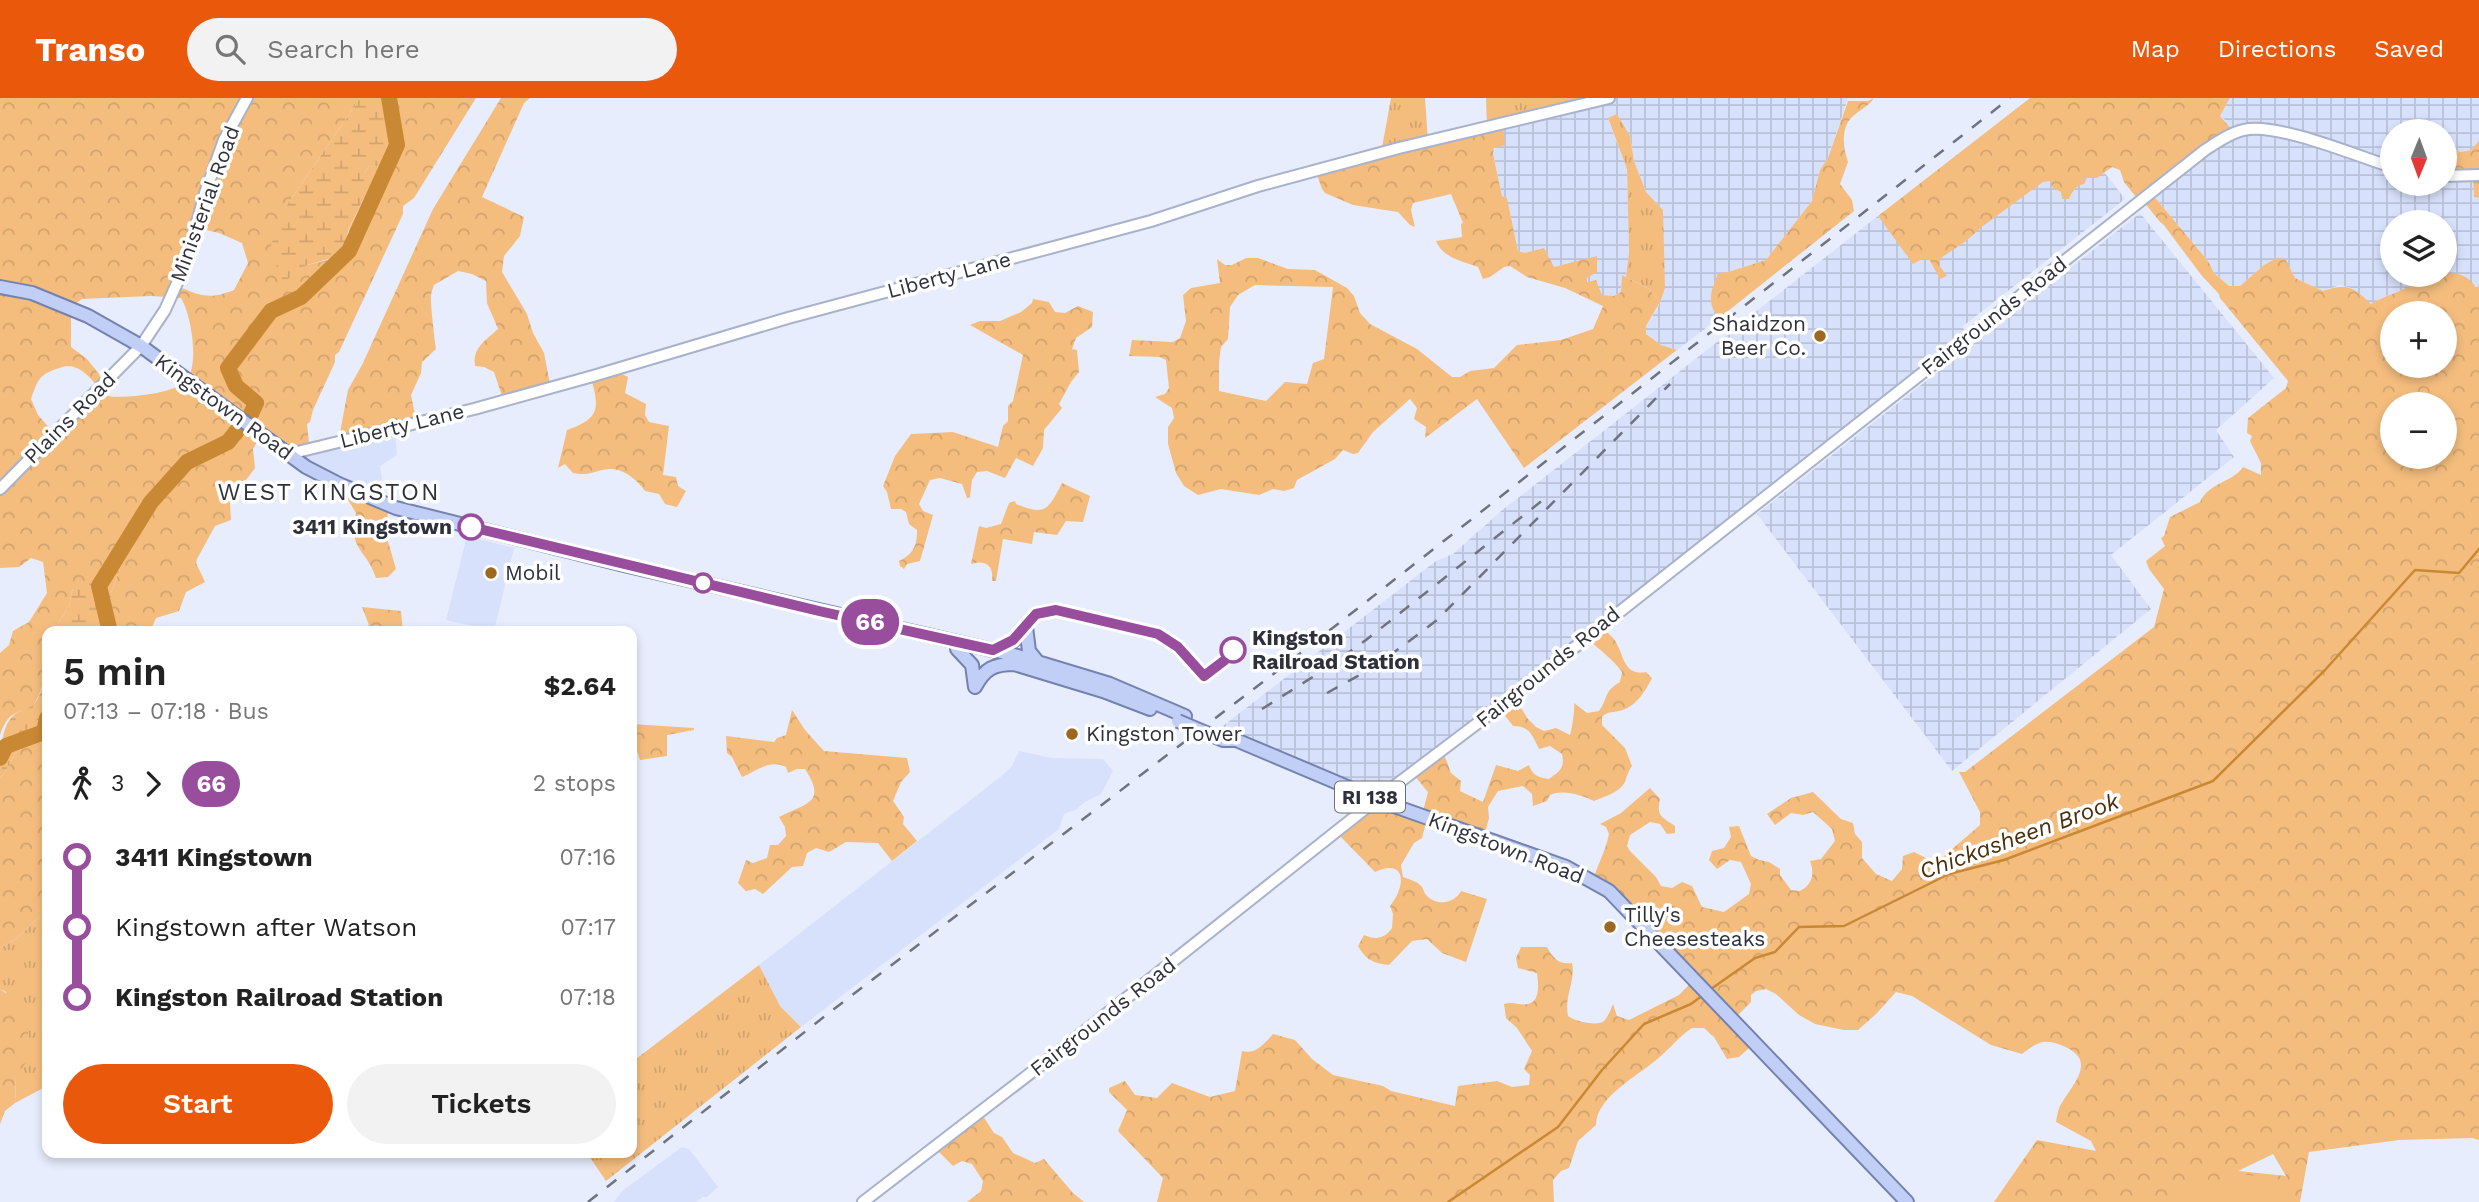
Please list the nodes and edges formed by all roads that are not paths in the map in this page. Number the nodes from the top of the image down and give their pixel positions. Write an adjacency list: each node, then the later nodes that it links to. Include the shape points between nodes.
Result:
1 (247, 98): 7 (street, Ministerial Road, via 224,140 186,263)
2 (1609, 98): 8 (street, Liberty Lane, via 1399,148 593,376)
3 (2380, 163): 16 (street, Fairgrounds Road, via 2259,129 2234,133 2205,150)
4 (2479, 175): 5 (street)
5 (2457, 176)
6 (0, 286): 7 (main road, Kingstown Road / RI 138, via 61,303)
7 (141, 346): 8 (main road, Kingstown Road / RI 138); 9 (street, Plains Road)
8 (289, 454): 10 (main road, Kingstown Road / RI 138, via 339,484 396,508)
9 (0, 489)
10 (819, 611): 11 (main road, Kingstown Road / RI 138); 12 (main road, Kingstown Road / RI 138)
11 (957, 649): 14 (main road, Kingstown Road / RI 138); 14 (main road, via 972,665 975,687 991,667)
12 (993, 650): 13 (main road, Kingstown Road / RI 138); 13 (main road, via 1026,627 1030,651)
13 (1037, 661): 15 (main road, Kingstown Road / RI 138, via 1110,684)
14 (1015, 664): 15 (main road, Kingstown Road / RI 138)
15 (1182, 718): 16 (main road, Kingstown Road / RI 138)
16 (1376, 800): 17 (street, Fairgrounds Road); 18 (main road, Kingstown Road / RI 138, via 1583,875 1609,891)
17 (863, 1202)
18 (1907, 1202)

